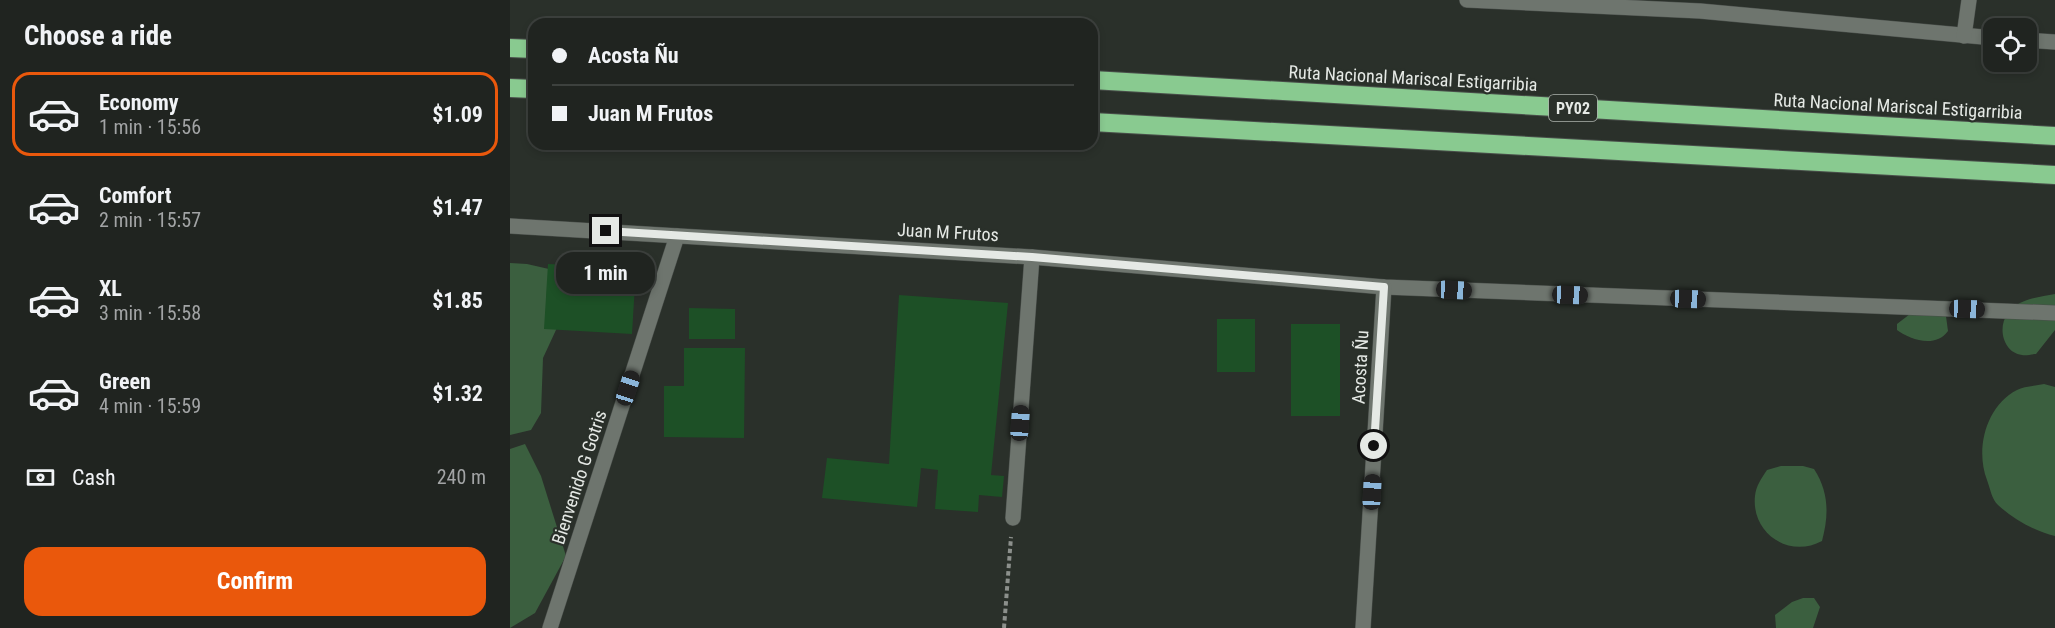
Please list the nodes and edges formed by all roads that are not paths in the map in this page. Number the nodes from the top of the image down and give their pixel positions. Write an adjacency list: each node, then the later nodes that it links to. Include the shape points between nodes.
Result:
1 (1467, 0): 3 (street)
2 (1969, 0): 4 (street)
3 (1700, 5): 4 (street)
4 (1964, 36): 5 (street)
5 (1983, 37)
6 (2037, 41): 7 (street)
7 (2055, 42)
8 (510, 48): 9 (highway)
9 (528, 49)
10 (1098, 80): 14 (highway, Ruta Nacional Mariscal Estigarribia / PY02)
11 (510, 88): 12 (highway)
12 (528, 89)
13 (1098, 122): 15 (highway)
14 (2055, 136)
15 (2055, 175)
16 (510, 226): 17 (street, Juan M Frutos)
17 (677, 236): 18 (street, Juan M Frutos); 22 (street, Bienvenido G Gotris)
18 (1032, 257): 19 (street, Juan M Frutos); 21 (street)
19 (1384, 287): 20 (street, Juan M Frutos); 23 (street, Acosta Ñu)
20 (2055, 313)
21 (1013, 518)
22 (550, 628)
23 (1363, 628)

